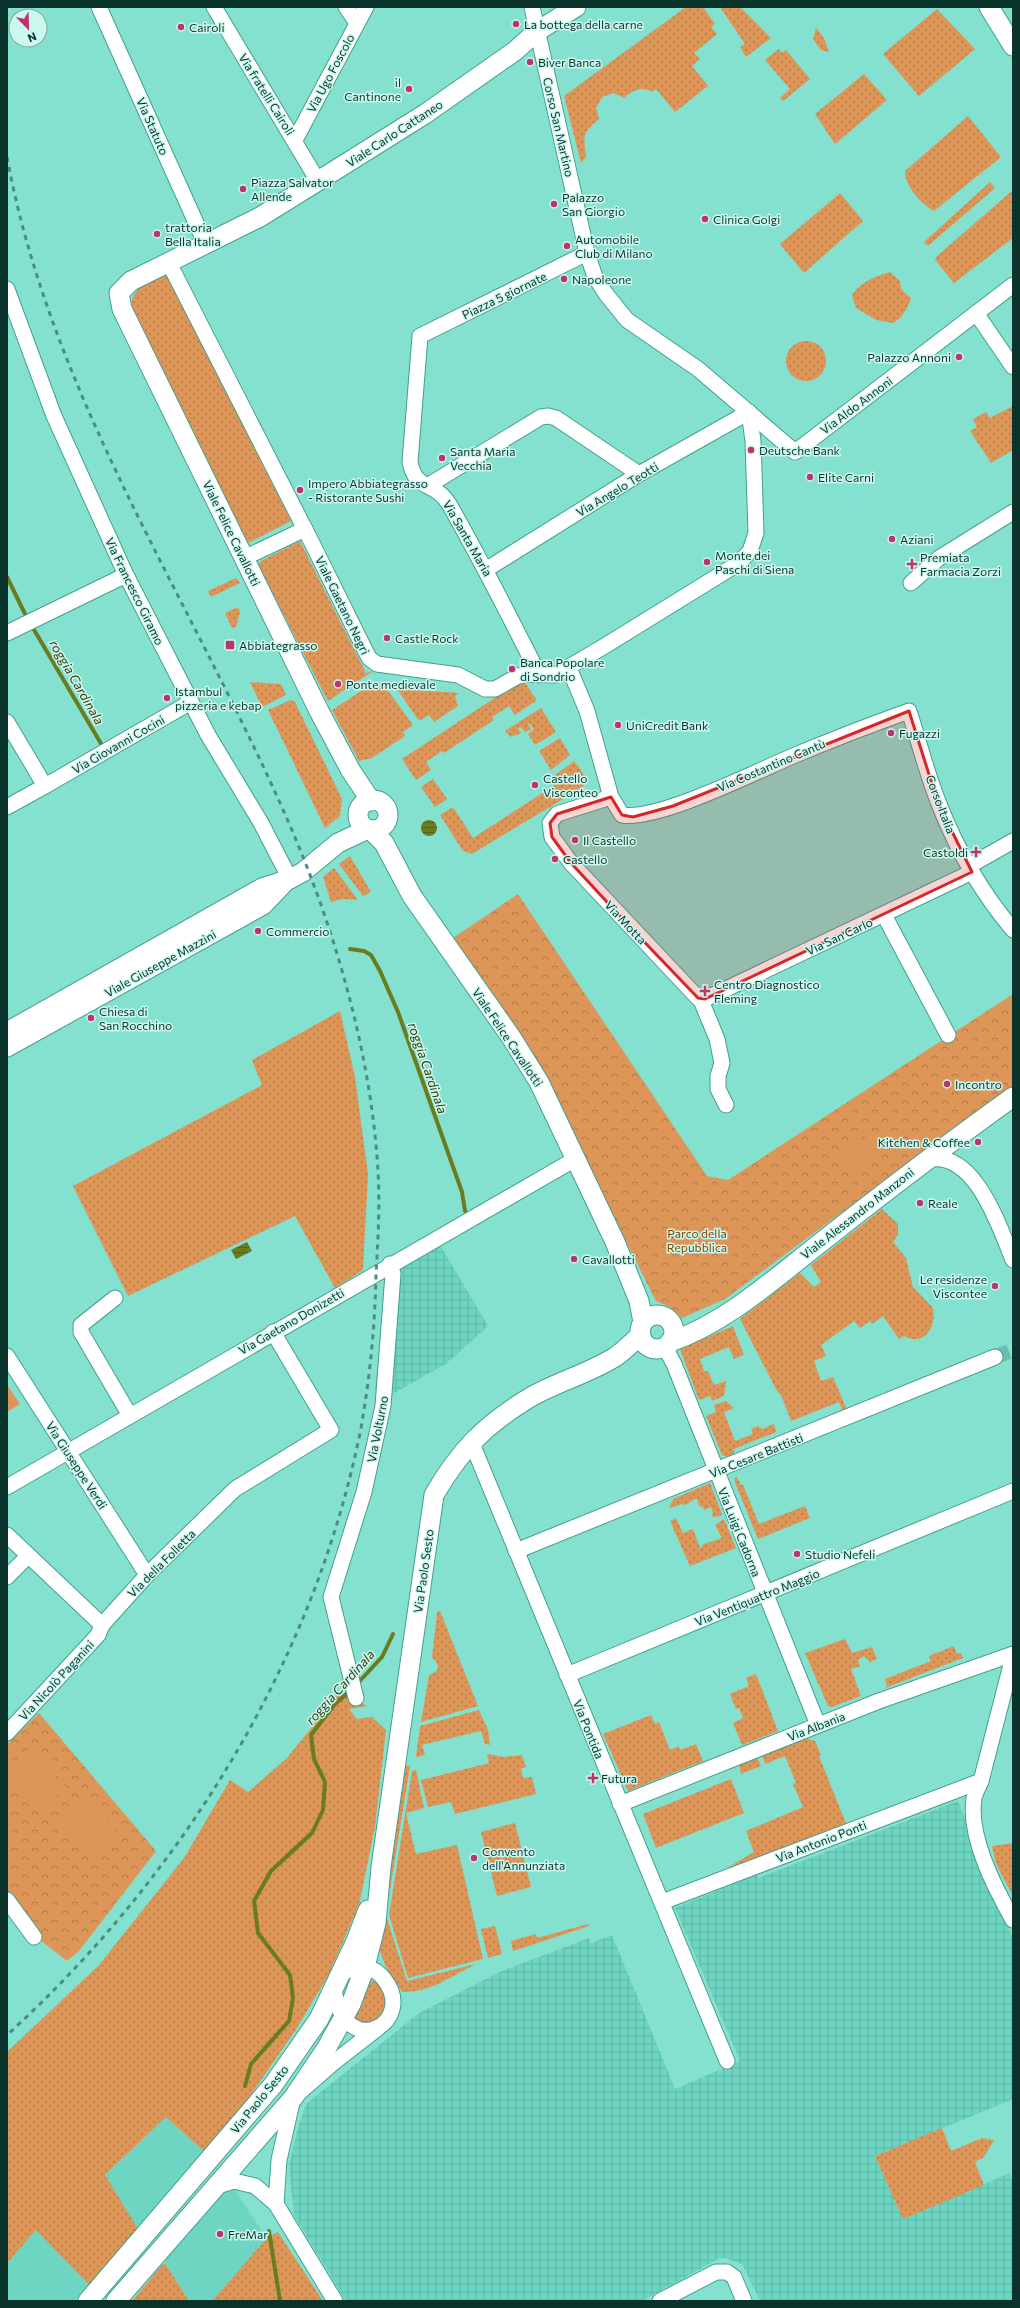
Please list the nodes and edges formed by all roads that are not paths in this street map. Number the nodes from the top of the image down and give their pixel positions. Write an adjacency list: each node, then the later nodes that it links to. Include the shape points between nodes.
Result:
1 (99, 7): 13 (street, Via Statuto)
2 (214, 7): 11 (street, Via fratelli Cairoli)
3 (346, 7): 8 (street)
4 (366, 7): 8 (street, Via Ugo Foscolo)
5 (532, 7): 9 (street, Corso San Martino)
6 (576, 7): 9 (street, Viale Carlo Cattaneo)
7 (989, 7): 10 (street)
8 (357, 23): 11 (street, Via Ugo Foscolo)
9 (536, 32): 12 (street, Viale Carlo Cattaneo, via 425,114); 14 (street, Corso San Martino)
10 (1013, 46)
11 (295, 140): 12 (street, Via fratelli Cairoli)
12 (318, 181): 13 (street, Viale Carlo Cattaneo, via 260,217)
13 (206, 245): 15 (street, Viale Carlo Cattaneo)
14 (587, 253): 20 (street, Piazza 5 giornate); 22 (street, Corso San Martino, via 598,282 627,320 698,369)
15 (169, 263): 18 (street, Viale Carlo Cattaneo, via 131,281); 27 (street, Viale Gaetano Negri)
16 (1013, 285): 19 (street, Via Aldo Annoni)
17 (7, 289): 30 (street, Via Francesco Giramo, via 54,416)
18 (120, 292): 28 (street, Viale Felice Cavallotti, via 122,309)
19 (976, 313): 21 (street); 23 (street, Via Aldo Annoni)
20 (420, 336): 25 (street, Via Santa Maria, via 410,462 412,474 419,482)
21 (1013, 367)
22 (749, 412): 23 (street, Corso San Martino); 24 (street, Via Angelo Teotti); 33 (street, Viale Gaetano Negri, via 754,441 757,510 756,533 750,551 739,563)
23 (795, 452)
24 (639, 474): 25 (street, via 556,418 548,416 541,417 504,438); 29 (street, Via Angelo Teotti)
25 (428, 485): 29 (street, Via Santa Maria, via 442,493)
26 (1013, 512): 31 (street, via 939,558)
27 (305, 529): 28 (street); 34 (street, Viale Gaetano Negri, via 369,658 377,664 458,675 485,689 495,689 518,676)
28 (244, 558): 41 (street, Viale Felice Cavallotti, via 319,712 351,771)
29 (486, 569): 34 (street, Via Santa Maria)
30 (126, 575): 32 (street); 35 (street, Via Francesco Giramo)
31 (911, 583)
32 (7, 633)
33 (569, 668): 34 (street, Viale Gaetano Negri, via 555,675); 39 (street, via 587,711)
34 (534, 675)
35 (191, 702): 38 (street, Via Giovanni Cocini); 44 (street, Via Francesco Giramo, via 261,823)
36 (909, 711): 39 (street, Via Costantino Cantù, via 674,806 633,817 622,815); 43 (street, Corso Italia, via 938,803)
37 (7, 722): 38 (street)
38 (45, 786): 40 (street, Via Giovanni Cocini)
39 (611, 797): 47 (street, Via Motta, via 558,814 550,823 552,837 571,863)
40 (7, 807)
41 (370, 822): 44 (street, Viale Giuseppe Mazzini); 53 (street, Viale Felice Cavallotti, via 412,896 511,1037 539,1082)
42 (1013, 840): 43 (street, Via San Carlo)
43 (970, 869): 45 (street, Via San Carlo); 46 (street, Corso Italia)
44 (288, 881): 48 (street, Viale Giuseppe Mazzini, via 262,888); 50 (street, Viale Giuseppe Mazzini, via 263,904)
45 (884, 914): 47 (street, Via San Carlo); 49 (street)
46 (1013, 930)
47 (703, 999): 52 (street, via 717,1039 722,1063 718,1088)
48 (7, 1032)
49 (948, 1035)
50 (7, 1047)
51 (1013, 1096): 54 (street, Viale Alessandro Manzoni)
52 (726, 1105)
53 (577, 1158): 56 (street, Via Gaetano Donizetti); 59 (street, Viale Felice Cavallotti, via 615,1242 638,1284)
54 (925, 1160): 55 (street, via 946,1159 964,1169 983,1192); 59 (street, Viale Alessandro Manzoni, via 753,1296 701,1328)
55 (1013, 1260)
56 (390, 1264): 58 (street, Via Gaetano Donizetti); 77 (street, Via Volturno, via 393,1274 383,1406 364,1492 332,1590 333,1607)
57 (115, 1298): 62 (street, via 81,1325 81,1332)
58 (273, 1332): 62 (street, Via Gaetano Donizetti); 71 (street, Via della Folletta, via 331,1430 235,1489)
59 (659, 1337): 63 (street, Via Paolo Sesto, via 530,1398); 65 (street, Via Luigi Cadorna)
60 (7, 1356): 64 (street, Via Giuseppe Verdi)
61 (995, 1357): 65 (street, Via Cesare Battisti)
62 (129, 1414): 64 (street, Via Gaetano Donizetti)
63 (471, 1441): 69 (street, Via Pontida); 83 (street, Via Paolo Sesto, via 451,1466 434,1495)
64 (68, 1450): 66 (street, Via Gaetano Donizetti); 71 (street, Via Giuseppe Verdi)
65 (716, 1471): 69 (street, Via Cesare Battisti); 73 (street, Via Luigi Cadorna)
66 (7, 1486)
67 (1013, 1491): 73 (street, Via Ventiquattro Maggio)
68 (7, 1535): 70 (street)
69 (516, 1551): 76 (street, Via Pontida)
70 (28, 1556): 72 (street); 74 (street)
71 (147, 1575): 74 (street, Via della Folletta)
72 (7, 1577)
73 (765, 1593): 76 (street, Via Ventiquattro Maggio); 79 (street, Via Luigi Cadorna)
74 (102, 1625): 80 (street, Via Nicolò Paganini, via 98,1635)
75 (1013, 1656): 78 (street); 79 (street, Via Albania)
76 (567, 1675): 82 (street, Via Pontida)
77 (356, 1698)
78 (1008, 1699): 81 (street)
79 (818, 1725): 82 (street, Via Albania)
80 (7, 1732)
81 (981, 1781): 85 (street, Via Antonio Ponti); 86 (street, via 974,1798 979,1847 1001,1900)
82 (620, 1804): 85 (street, Via Pontida)
83 (381, 1866): 88 (street, Via Paolo Sesto, via 376,1923); 89 (street, Via Paolo Sesto, via 364,1924)
84 (7, 1900): 87 (street)
85 (662, 1902): 92 (street, Via Pontida)
86 (1013, 1920)
87 (34, 1937)
88 (365, 1967): 89 (street, via 354,1968); 90 (street, Via Paolo Sesto); 91 (street, Via Paolo Sesto, via 374,1969 381,1975 393,1993 392,2013)
89 (337, 1981): 90 (street, via 336,2004); 96 (street, Via Paolo Sesto, via 319,2019 273,2085)
90 (343, 2019): 91 (street, via 357,2029 367,2031); 93 (street, Via Paolo Sesto)
91 (378, 2028): 93 (street, Via Paolo Sesto)
92 (727, 2061)
93 (293, 2098): 94 (street, Via Paolo Sesto); 95 (street, via 279,2160)
94 (214, 2187): 95 (street, via 234,2181 255,2186); 97 (street, Via Paolo Sesto)
95 (276, 2204): 98 (street)
96 (88, 2301)
97 (116, 2301)
98 (335, 2301)
99 (660, 2301): 100 (street, via 716,2272 727,2272 734,2277)
100 (744, 2301)

